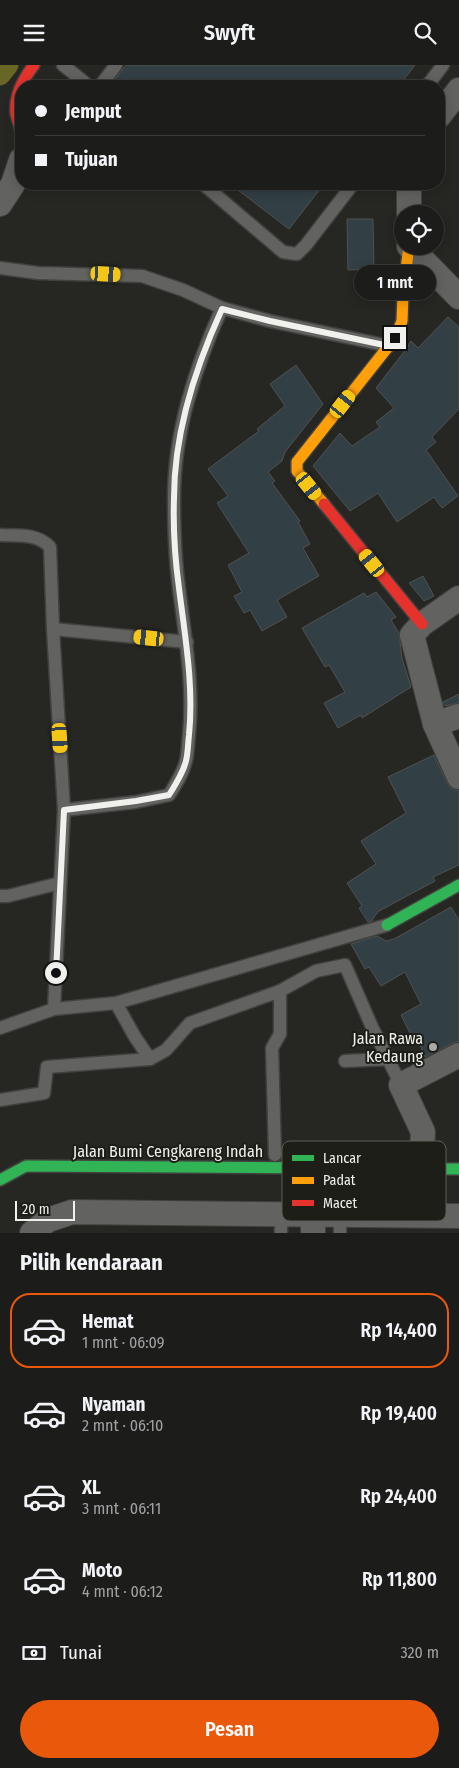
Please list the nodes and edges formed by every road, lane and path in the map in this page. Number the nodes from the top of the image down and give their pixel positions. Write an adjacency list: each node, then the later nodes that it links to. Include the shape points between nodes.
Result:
1 (34, 65): 5 (street)
2 (62, 65): 6 (lane)
3 (116, 65): 7 (lane)
4 (443, 65): 8 (lane)
5 (25, 80)
6 (81, 80)
7 (105, 80)
8 (432, 80)
9 (459, 90): 10 (street)
10 (445, 108)
11 (15, 178): 15 (street)
12 (210, 190): 13 (lane, via 283,252 297,254)
13 (348, 190)
14 (409, 190): 16 (street)
15 (0, 204)
16 (409, 205)
17 (408, 255): 22 (street, via 402,321)
18 (418, 255): 20 (street)
19 (0, 268): 21 (lane, via 38,273 142,276 184,289)
20 (459, 297)
21 (222, 309): 22 (lane); 27 (lane, via 204,347 177,445 174,497 176,553)
22 (389, 346): 25 (street, via 297,462 297,471)
23 (0, 535): 26 (lane, via 43,539 50,547)
24 (459, 598): 25 (street)
25 (422, 624): 29 (street, via 412,635)
26 (53, 629): 27 (lane); 31 (lane)
27 (187, 642): 31 (lane, via 191,715 186,761 169,795)
28 (459, 716): 29 (street)
29 (435, 724): 30 (street)
30 (459, 777)
31 (64, 810): 32 (lane)
32 (60, 883): 34 (lane); 38 (lane)
33 (459, 885): 35 (street)
34 (0, 896)
35 (387, 925): 37 (lane)
36 (280, 991): 41 (lane, via 190,1023 166,1050); 42 (lane, via 316,971 345,965); 47 (lane, via 280,1034 272,1048)
37 (116, 1003): 38 (lane); 41 (lane)
38 (54, 1009): 39 (lane)
39 (0, 1029)
40 (459, 1055): 44 (street)
41 (150, 1059): 45 (lane, via 47,1067 44,1093)
42 (389, 1059): 43 (lane); 44 (lane)
43 (345, 1061)
44 (401, 1085): 46 (street, via 423,1132)
45 (0, 1100)
46 (422, 1141)
47 (276, 1155)
48 (282, 1168): 51 (street, Jalan Bumi Cengkareng Indah, via 26,1166)
49 (446, 1169): 50 (street, Jalan Bumi Cengkareng Indah)
50 (459, 1169)
51 (0, 1180)
52 (459, 1216): 53 (street)
53 (446, 1217)
54 (385, 1221): 57 (street)
55 (281, 1224): 56 (street); 58 (street, via 72,1212 48,1220)
56 (313, 1224): 57 (street)
57 (340, 1224)
58 (32, 1233)

